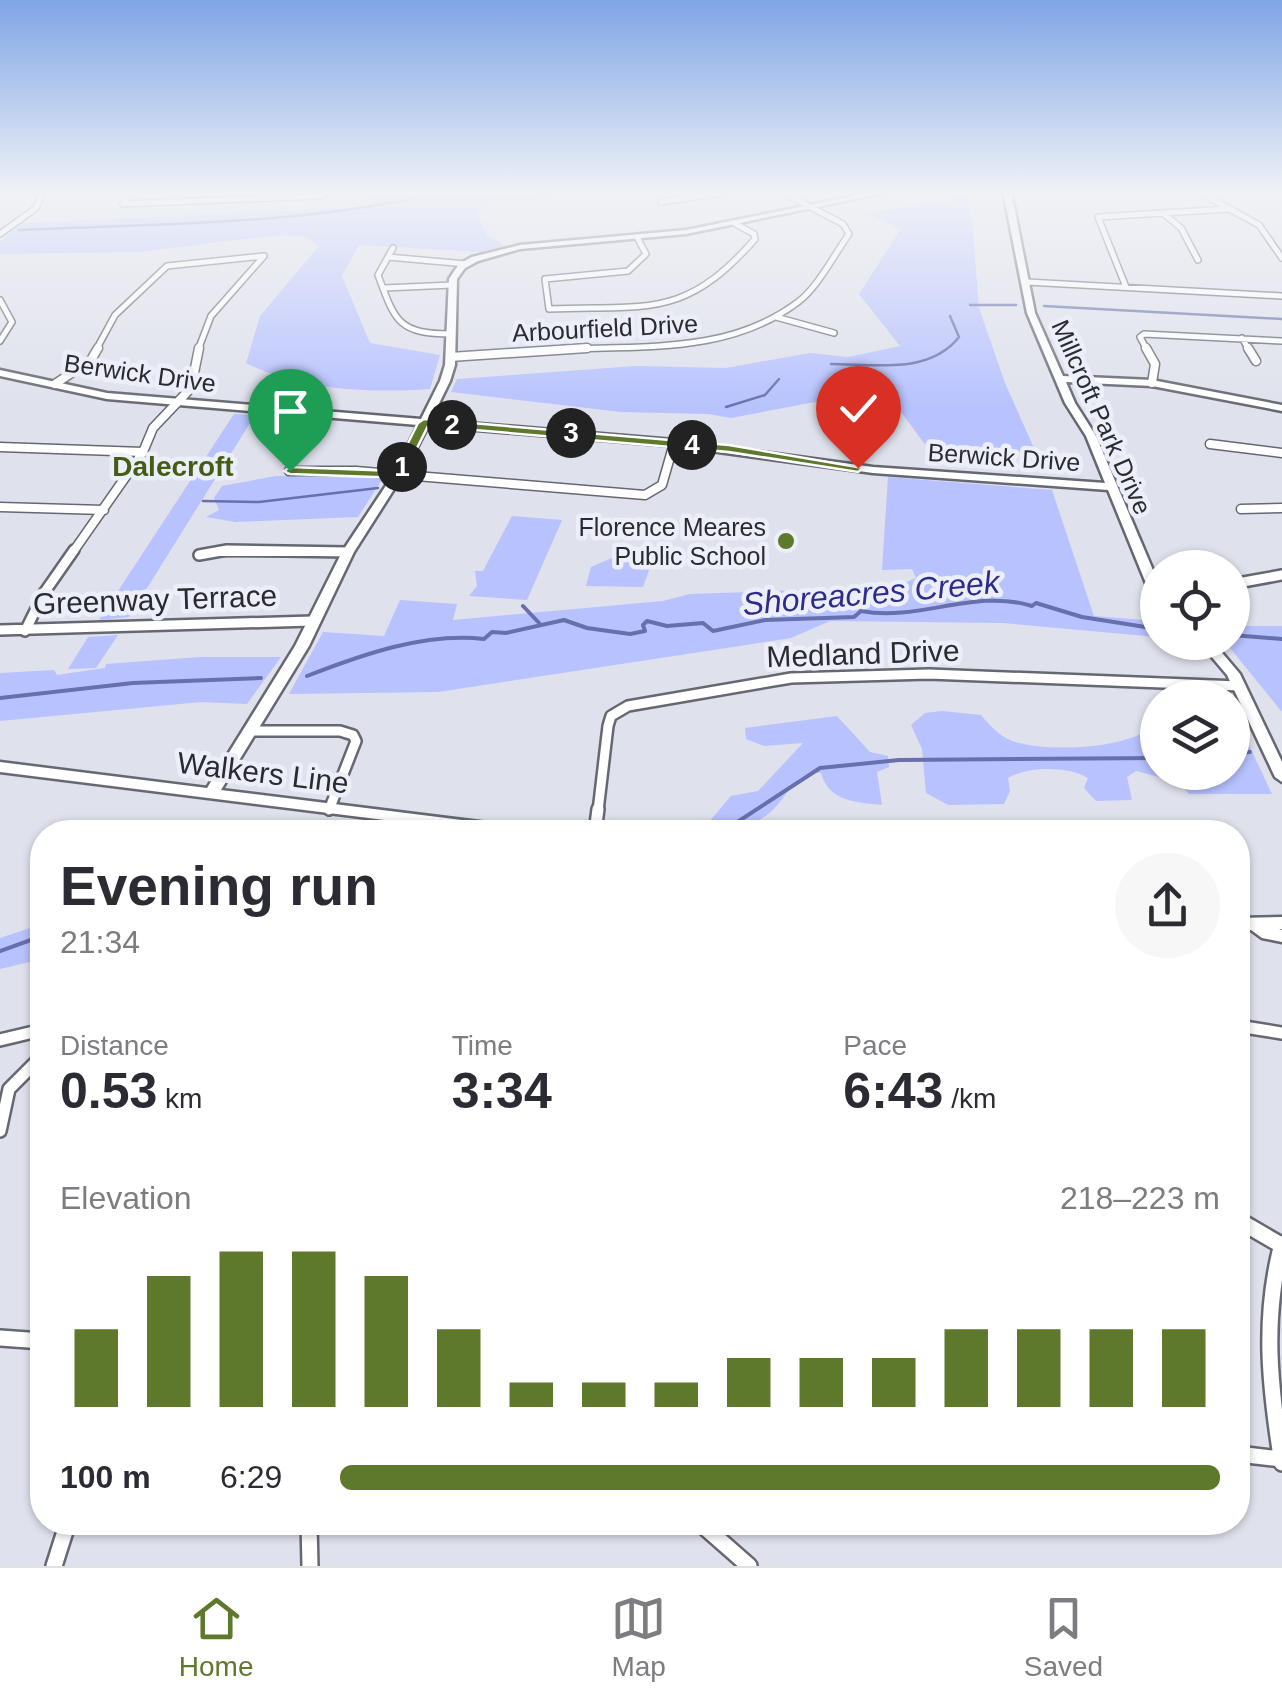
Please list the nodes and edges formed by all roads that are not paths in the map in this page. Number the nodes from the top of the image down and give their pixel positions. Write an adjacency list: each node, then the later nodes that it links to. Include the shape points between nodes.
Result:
1 (185, 264): 27 (street, via 167,266 115,314 91,360)
2 (256, 264): 28 (street, via 211,316 191,388)
3 (384, 264): 13 (street, via 378,275)
4 (466, 264): 11 (street)
5 (635, 264): 6 (street, via 545,279 548,307 667,304 717,282)
6 (733, 264)
7 (828, 264): 16 (street, Arbourfield Drive, via 800,301)
8 (1023, 264): 10 (street, Millcroft Park Drive)
9 (1117, 264): 12 (street)
10 (1027, 282): 12 (street); 25 (street, Millcroft Park Drive)
11 (452, 285): 13 (street); 18 (street)
12 (1126, 287): 14 (street)
13 (384, 288): 18 (street, via 407,332)
14 (1282, 296)
15 (1, 305): 21 (street, via 12,322)
16 (776, 317): 17 (street); 22 (street, Arbourfield Drive, via 706,344)
17 (834, 333)
18 (452, 334): 22 (street)
19 (1242, 338): 20 (street); 23 (street); 26 (street, via 1144,334 1155,364)
20 (1282, 340)
21 (0, 341)
22 (450, 357): 30 (street)
23 (1256, 360)
24 (0, 373): 27 (street, Berwick Drive)
25 (1059, 379): 26 (street); 38 (street, Millcroft Park Drive)
26 (1152, 383): 29 (street)
27 (55, 384): 28 (street, Berwick Drive)
28 (175, 403): 30 (street, Berwick Drive); 34 (street, via 152,428)
29 (1282, 408)
30 (424, 423): 31 (street, Berwick Drive); 37 (street)
31 (674, 443): 37 (street, via 662,485 646,495); 38 (street, Berwick Drive, via 874,470)
32 (1210, 444): 35 (street)
33 (0, 447): 34 (street)
34 (143, 452): 42 (street)
35 (1282, 453)
36 (290, 471): 37 (street)
37 (398, 475): 43 (street)
38 (1112, 486): 44 (street, Millcroft Park Drive)
39 (0, 506): 42 (street)
40 (1282, 508): 41 (street)
41 (1241, 509)
42 (104, 510): 50 (street)
43 (348, 552): 45 (street); 48 (street)
44 (1140, 552)
45 (199, 555)
46 (1282, 575): 47 (street)
47 (1250, 581)
48 (312, 620): 50 (street, Greenway Terrace); 53 (street)
49 (0, 630): 50 (street, Greenway Terrace)
50 (25, 631)
51 (1140, 682): 59 (street, Medland Drive, via 929,674 791,678 628,706 608,726)
52 (1250, 711): 55 (street)
53 (250, 730): 56 (street); 57 (street, via 352,735 356,742)
54 (0, 767): 56 (street, Walkers Line)
55 (1282, 776)
56 (211, 793): 57 (street, Walkers Line)
57 (329, 810): 58 (street, Walkers Line)
58 (415, 820)
59 (596, 820)
60 (1282, 923): 62 (street, via 1264,920)
61 (1250, 925): 62 (street)
62 (1257, 926): 63 (street)
63 (1282, 936)
64 (1250, 1028): 66 (street)
65 (30, 1033): 67 (street)
66 (1282, 1033)
67 (0, 1040)
68 (30, 1065): 69 (street)
69 (4, 1086): 70 (street)
70 (0, 1131)
71 (1250, 1227): 72 (street)
72 (1282, 1245): 76 (street, via 1266,1310 1265,1350)
73 (0, 1338): 74 (street)
74 (30, 1340)
75 (1250, 1456): 76 (street)
76 (1282, 1461)
77 (64, 1535): 80 (street)
78 (309, 1535): 81 (street)
79 (714, 1535): 82 (street)
80 (54, 1566)
81 (310, 1566)
82 (749, 1566)

